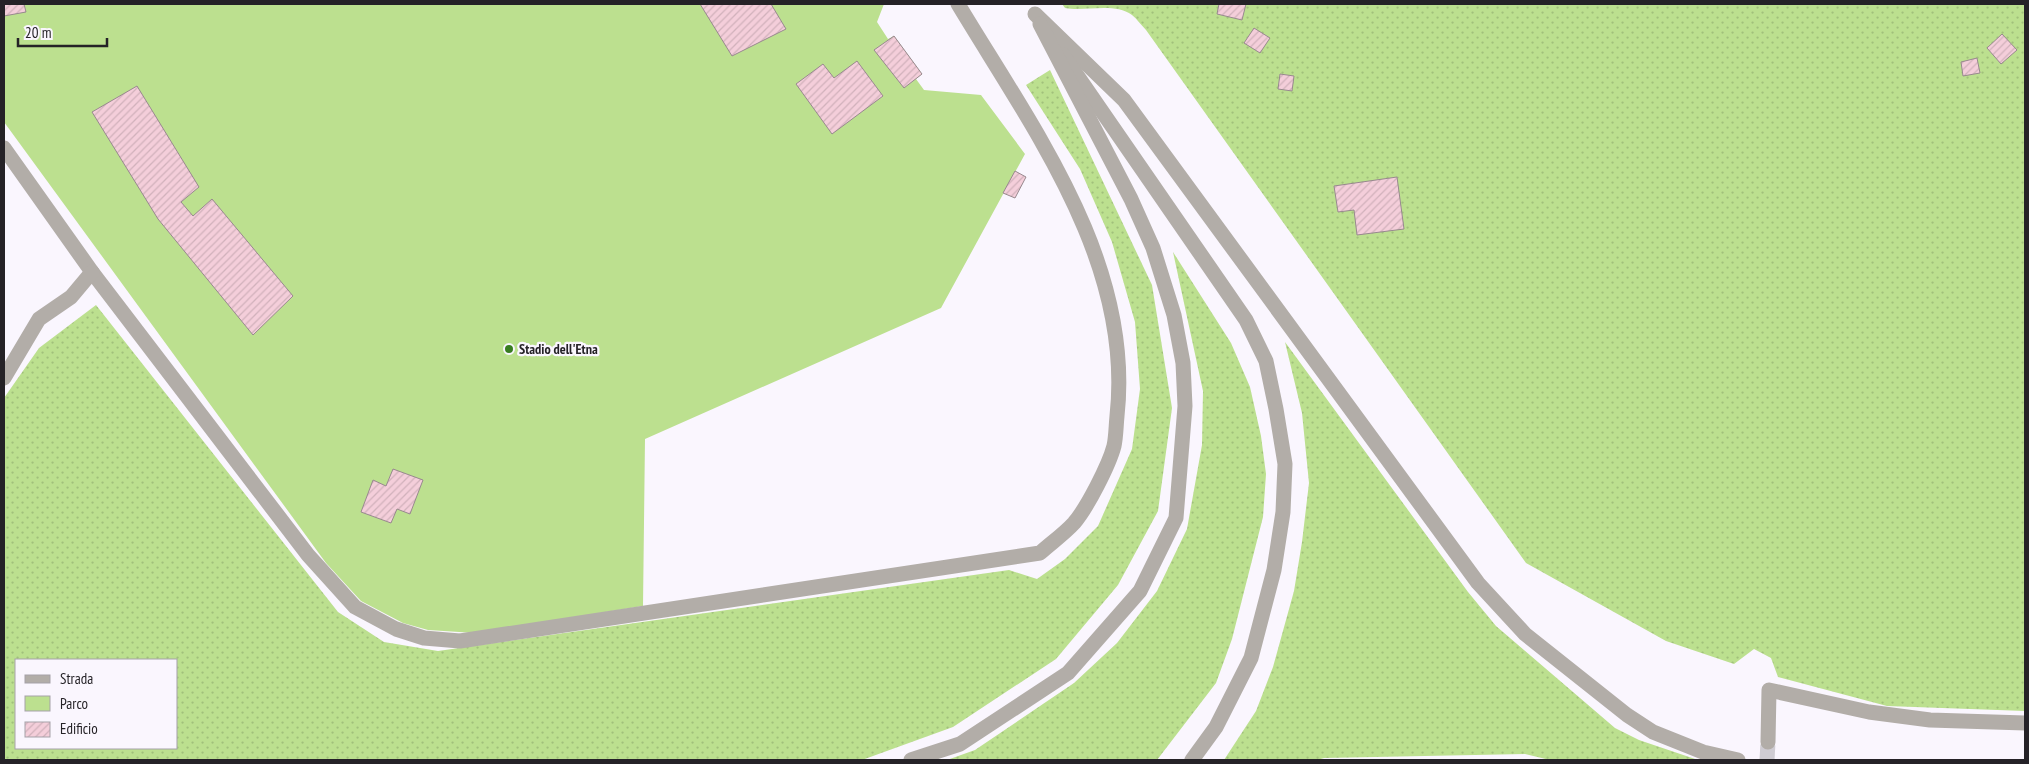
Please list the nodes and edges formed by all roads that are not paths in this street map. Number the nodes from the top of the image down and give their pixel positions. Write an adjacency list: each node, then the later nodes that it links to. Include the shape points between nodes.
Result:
1 (958, 4): 4 (street, via 1083,222 1104,283 1118,340 1120,390 1114,446 1100,480 1074,522 1040,553 460,641 424,638 396,629 355,607 308,554)
2 (1031, 9): 8 (street, via 1146,232 1174,315 1183,363 1185,406 1176,518 1140,591 1068,672 960,744); 9 (street, via 1246,320 1266,361 1285,464 1283,512 1274,570 1251,658 1216,727); 10 (street, via 1124,100 1478,583 1503,611 1525,634 1627,716 1653,732 1703,752)
3 (4, 148): 4 (street)
4 (92, 272): 5 (street, via 71,297 38,318)
5 (4, 378)
6 (2025, 723): 7 (street, via 1930,720 1869,712 1769,690)
7 (1768, 742)
8 (911, 760)
9 (1192, 760)
10 (1738, 760)

